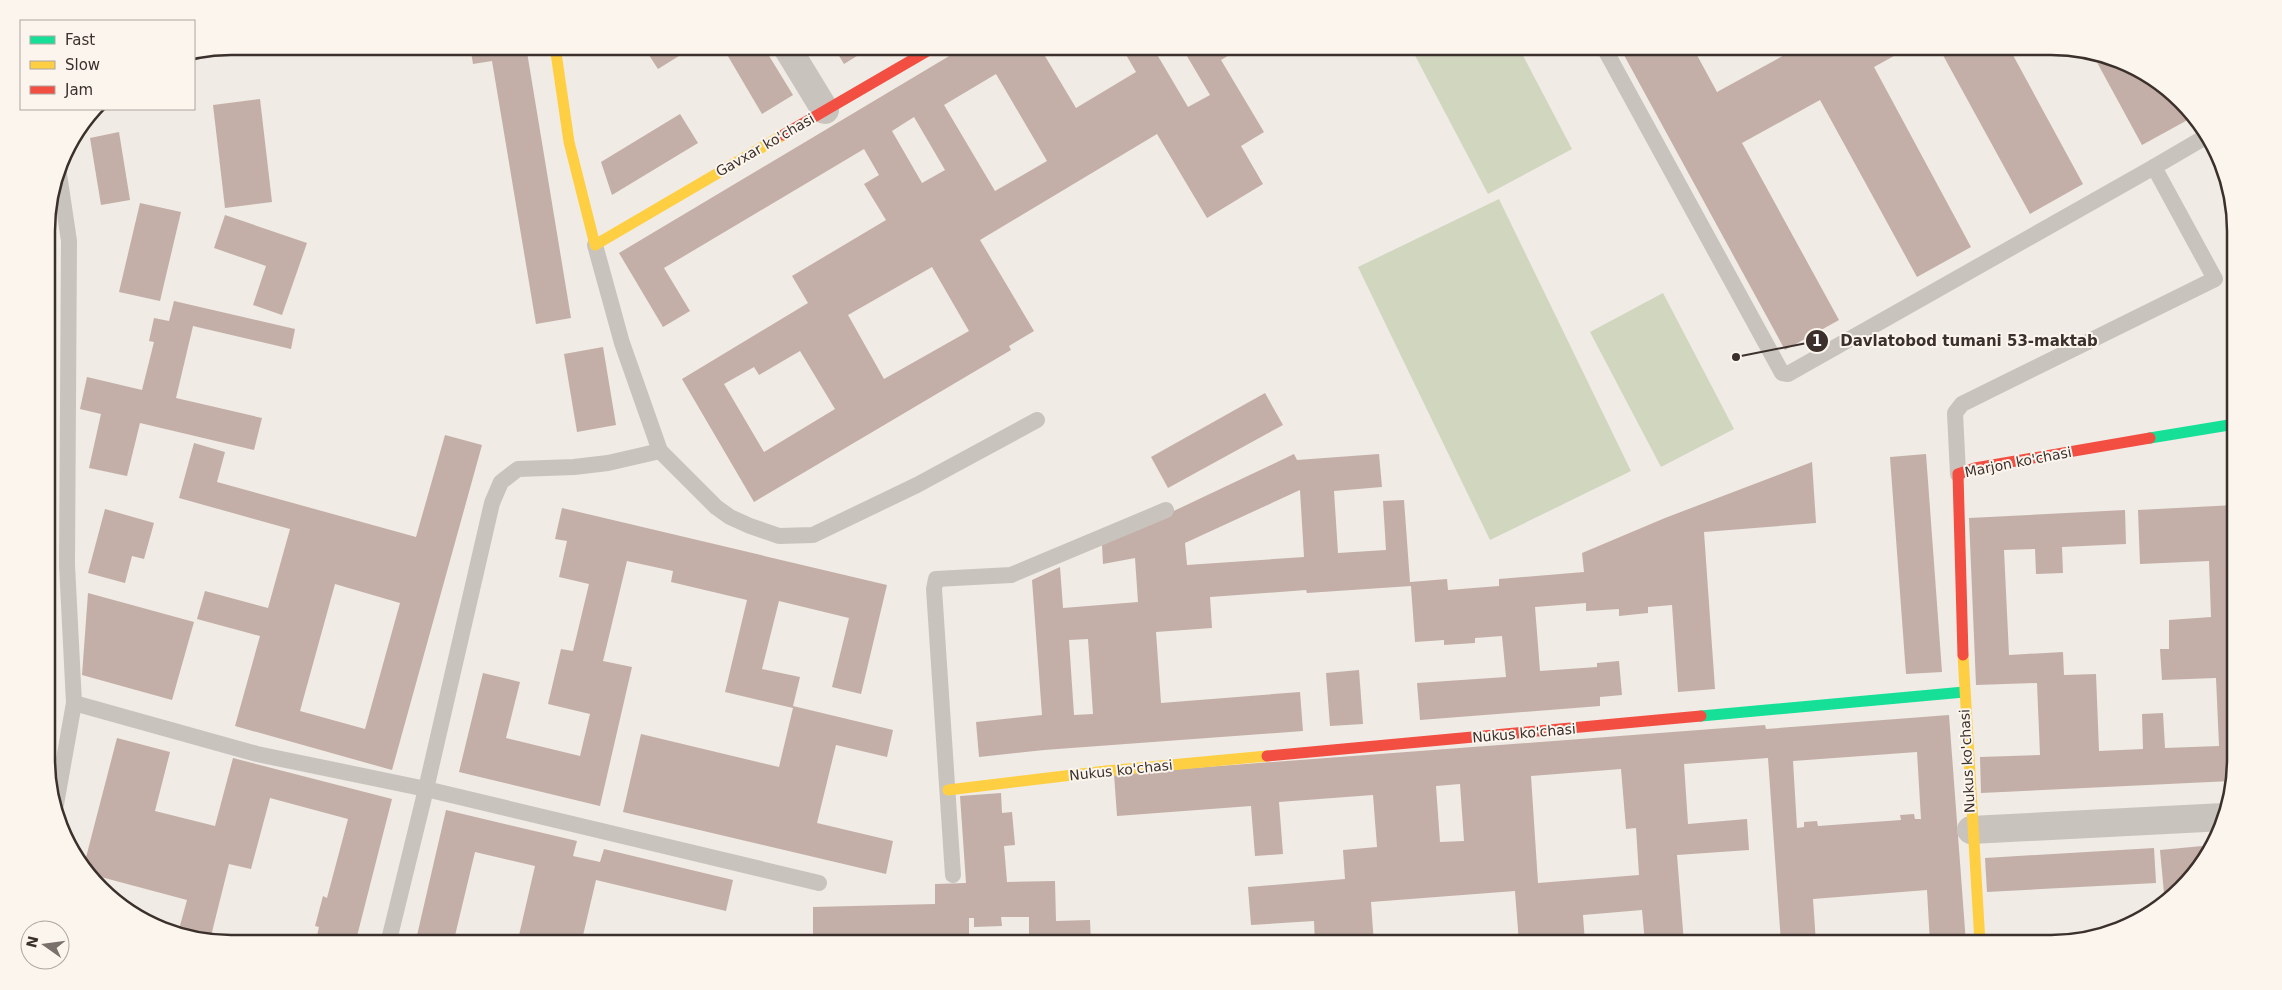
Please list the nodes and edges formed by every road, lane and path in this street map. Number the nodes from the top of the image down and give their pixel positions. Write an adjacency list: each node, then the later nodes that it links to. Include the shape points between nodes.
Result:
1 (556, 55): 9 (street, via 569,142)
2 (791, 55): 5 (street)
3 (920, 55): 5 (street, Gavxar ko'chasi)
4 (1608, 55): 7 (lane, via 1782,373 1788,374)
5 (825, 110): 9 (street, Gavxar ko'chasi)
6 (2201, 140): 7 (lane)
7 (2154, 167): 13 (lane, via 2215,280 1962,404 1955,413)
8 (61, 186): 16 (lane, via 69,241 66,565)
9 (595, 245): 12 (lane, via 622,343)
10 (1037, 420): 12 (lane, via 917,486 813,535 779,536 730,517 716,508)
11 (2227, 425): 13 (street, Marjon ko'chasi, via 1975,468)
12 (660, 451): 17 (lane, via 608,463 518,469 501,482 492,503)
13 (1958, 474): 15 (street, Marjon ko'chasi)
14 (1166, 510): 18 (lane, via 1011,574 936,579 934,589)
15 (1964, 692): 18 (street, Nukus ko'chasi, via 1106,771); 21 (street, Nukus ko'chasi)
16 (74, 703): 17 (lane, via 257,754); 19 (lane)
17 (426, 790): 23 (lane); 24 (lane)
18 (948, 790): 22 (lane)
19 (58, 793)
20 (2217, 817): 21 (street, Nukus ko'chasi)
21 (1971, 830): 25 (street, Nukus ko'chasi)
22 (953, 875)
23 (819, 883)
24 (390, 935)
25 (1979, 935)

